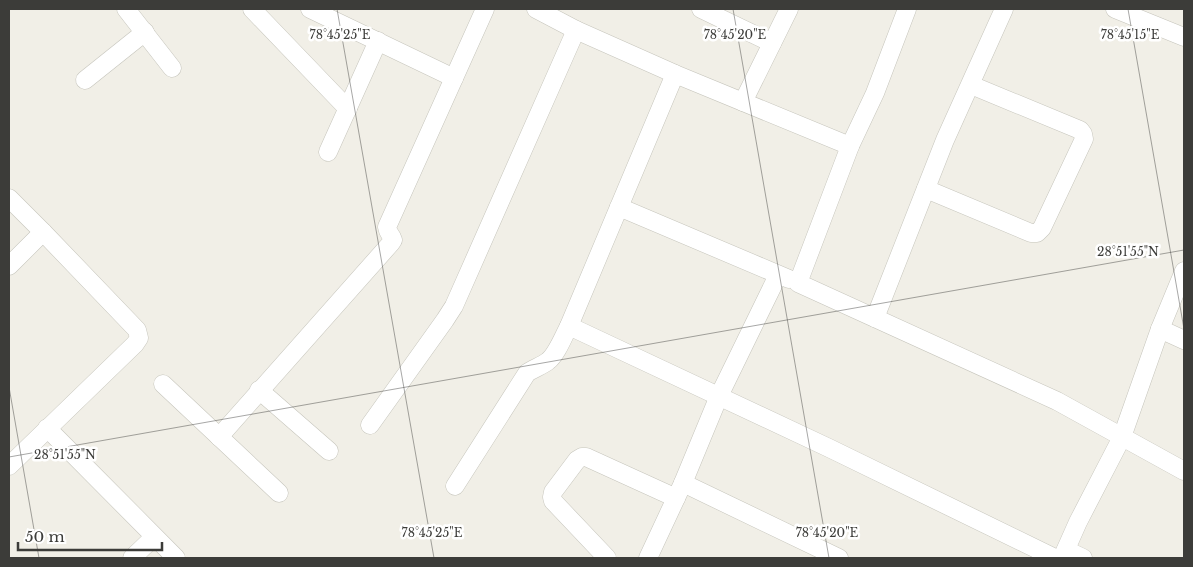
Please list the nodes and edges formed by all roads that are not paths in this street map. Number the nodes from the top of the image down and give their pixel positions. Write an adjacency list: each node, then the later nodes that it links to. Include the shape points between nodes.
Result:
1 (126, 9): 13 (street)
2 (252, 9): 23 (street)
3 (310, 9): 15 (street)
4 (485, 9): 19 (street)
5 (536, 9): 11 (street)
6 (701, 9): 16 (street)
7 (789, 9): 16 (street)
8 (907, 9): 24 (street)
9 (1004, 9): 21 (street)
10 (1115, 9): 14 (street)
11 (562, 15): 12 (street)
12 (576, 30): 18 (street); 41 (street, via 454,306)
13 (145, 32): 17 (street); 20 (street)
14 (1184, 37)
15 (378, 41): 19 (street); 23 (street)
16 (772, 43): 22 (street)
17 (172, 68)
18 (675, 74): 22 (street); 28 (street)
19 (454, 78): 39 (street, via 387,227 393,240)
20 (85, 80)
21 (971, 85): 26 (street); 26 (street, via 1080,130 1084,139 1037,233)
22 (743, 102): 24 (street)
23 (348, 109): 25 (street)
24 (850, 146): 33 (street)
25 (328, 152)
26 (926, 189): 34 (street)
27 (9, 198): 29 (street)
28 (619, 207): 32 (street); 35 (street)
29 (43, 232): 30 (street); 42 (street, via 137,330 139,338)
30 (9, 266)
31 (1184, 272): 36 (street)
32 (778, 275): 33 (street); 40 (street)
33 (798, 283): 34 (street)
34 (875, 318): 44 (street, via 1057,401)
35 (569, 326): 40 (street); 48 (street, via 552,358 527,373)
36 (1160, 328): 37 (street); 44 (street)
37 (1184, 340)
38 (163, 384): 43 (street)
39 (259, 390): 43 (street); 45 (street)
40 (719, 396): 49 (street); 52 (street)
41 (370, 425)
42 (47, 428): 46 (street); 51 (street)
43 (219, 437): 50 (street)
44 (1122, 437): 47 (street); 52 (street)
45 (329, 451)
46 (9, 466)
47 (1184, 471)
48 (455, 486)
49 (679, 491): 55 (street, via 586,458 577,460 553,492 553,501); 56 (street); 57 (street)
50 (279, 493)
51 (154, 537): 53 (street); 54 (street)
52 (1061, 556): 58 (street)
53 (132, 558)
54 (176, 558)
55 (607, 558)
56 (648, 558)
57 (839, 558)
58 (1083, 558)

